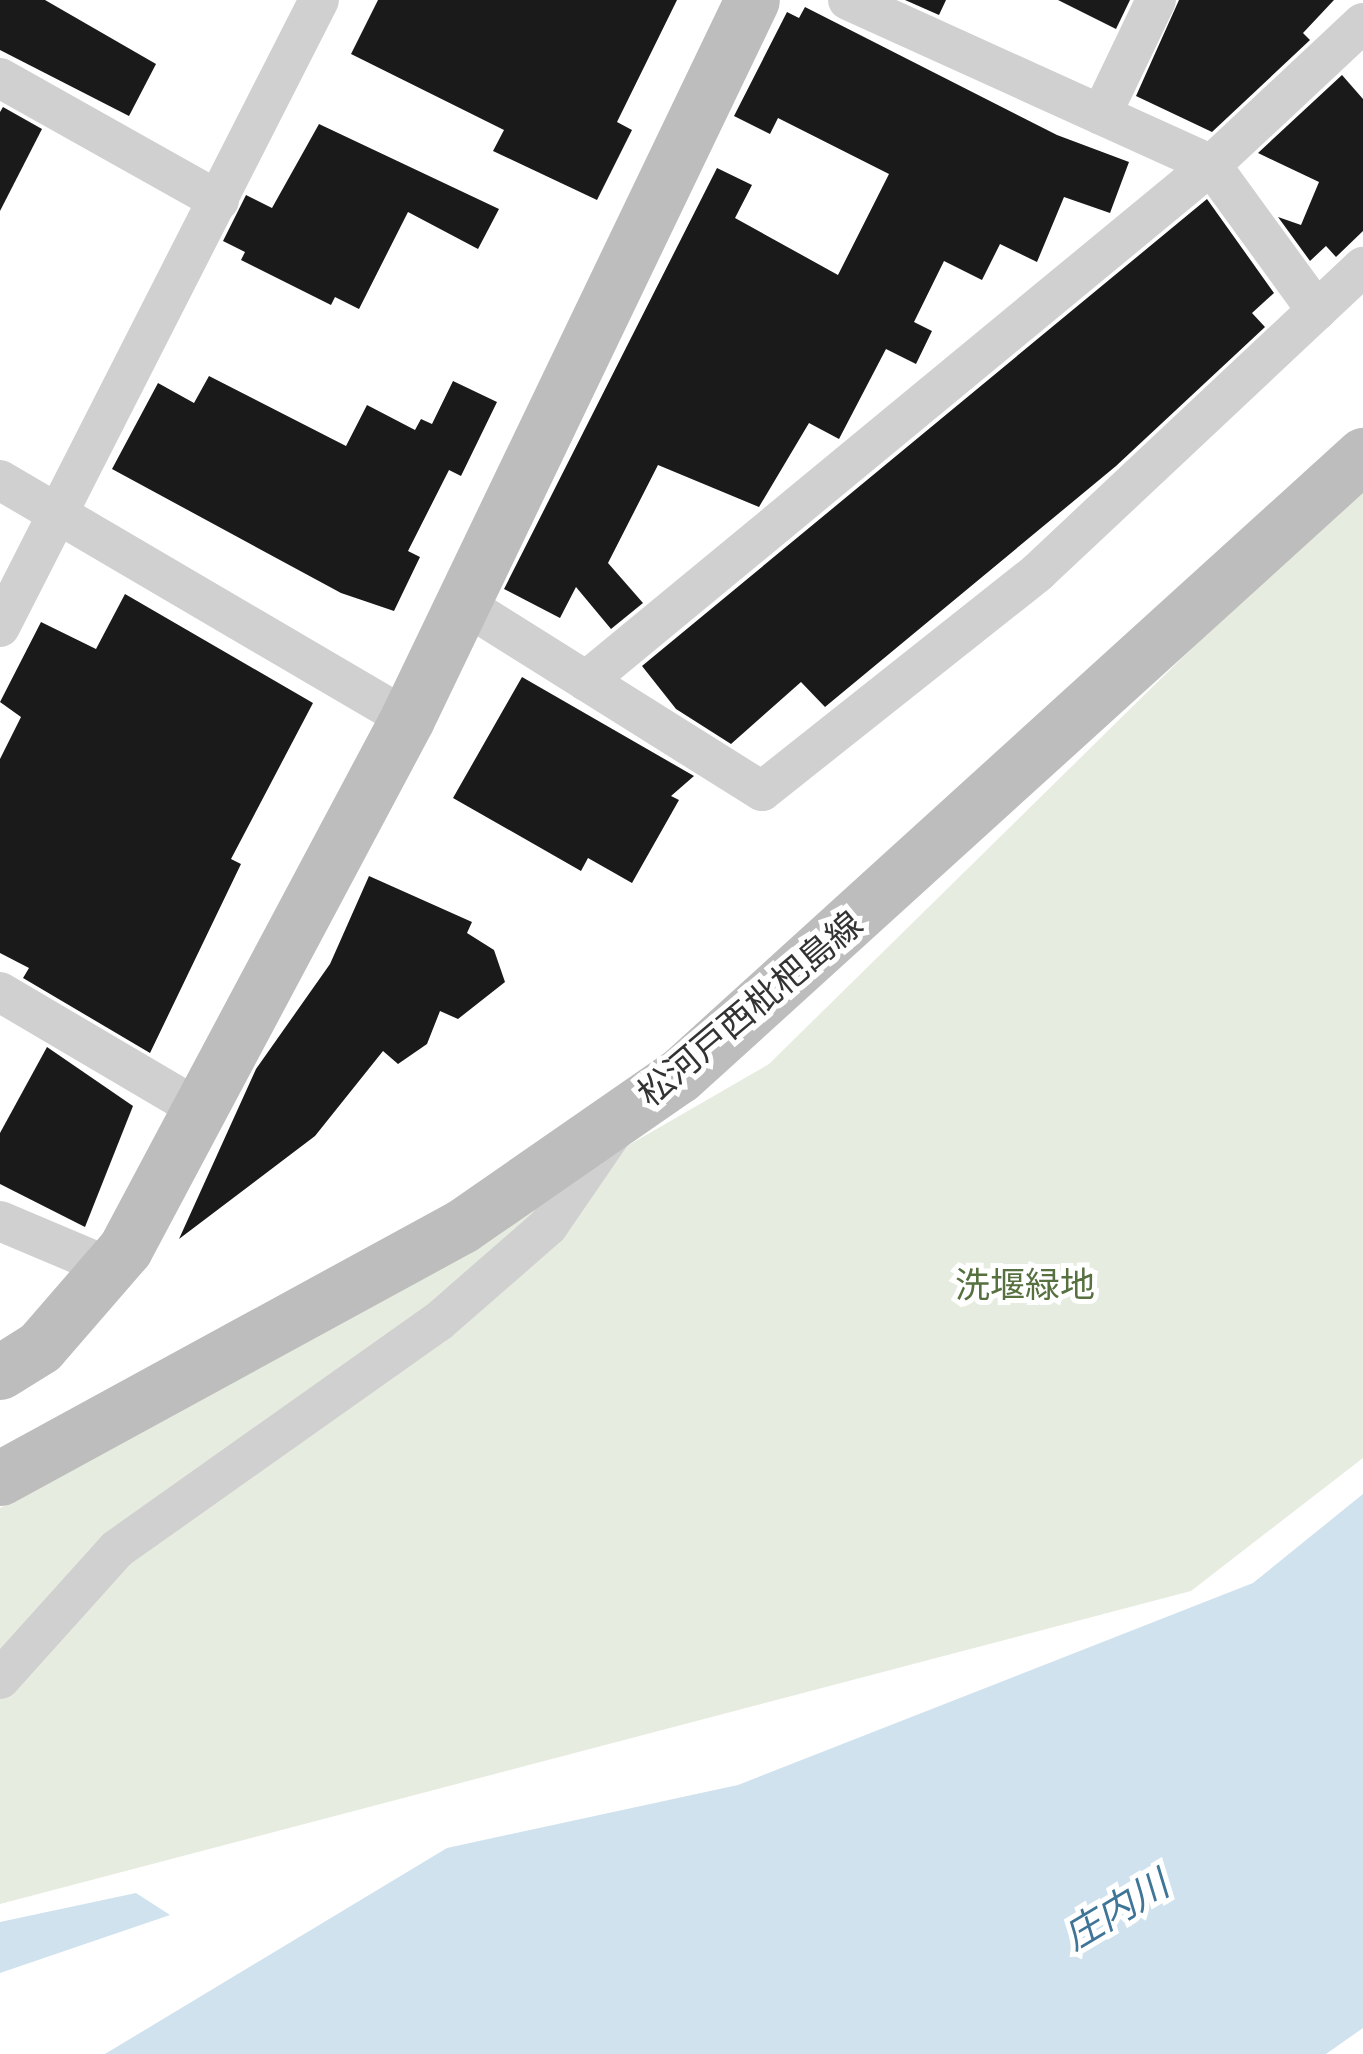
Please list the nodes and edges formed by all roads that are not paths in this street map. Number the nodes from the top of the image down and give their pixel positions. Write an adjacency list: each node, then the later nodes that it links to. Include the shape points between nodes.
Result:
1 (319, 0): 9 (street)
2 (752, 0): 15 (main road)
3 (848, 0): 7 (street)
4 (1156, 0): 7 (street)
5 (1363, 23): 8 (street)
6 (0, 78): 9 (street)
7 (1101, 115): 8 (street)
8 (1211, 165): 11 (street); 17 (street)
9 (219, 201): 14 (street)
10 (1363, 267): 11 (street)
11 (1316, 310): 17 (street, via 1038,572 762,791)
12 (1363, 454): 21 (main road, 松河戸西枇杷島線, via 962,827)
13 (0, 480): 14 (street)
14 (59, 515): 16 (street); 18 (street)
15 (462, 603): 17 (street); 18 (main road)
16 (0, 626)
17 (586, 681)
18 (406, 719): 20 (main road)
19 (0, 992): 20 (street)
20 (199, 1108): 23 (main road)
21 (627, 1112): 25 (main road, 松河戸西枇杷島線, via 462,1226); 26 (street, via 548,1226 438,1322 117,1549)
22 (0, 1221): 23 (street)
23 (109, 1267): 24 (main road, via 40,1348)
24 (0, 1372)
25 (0, 1478)
26 (0, 1680)

